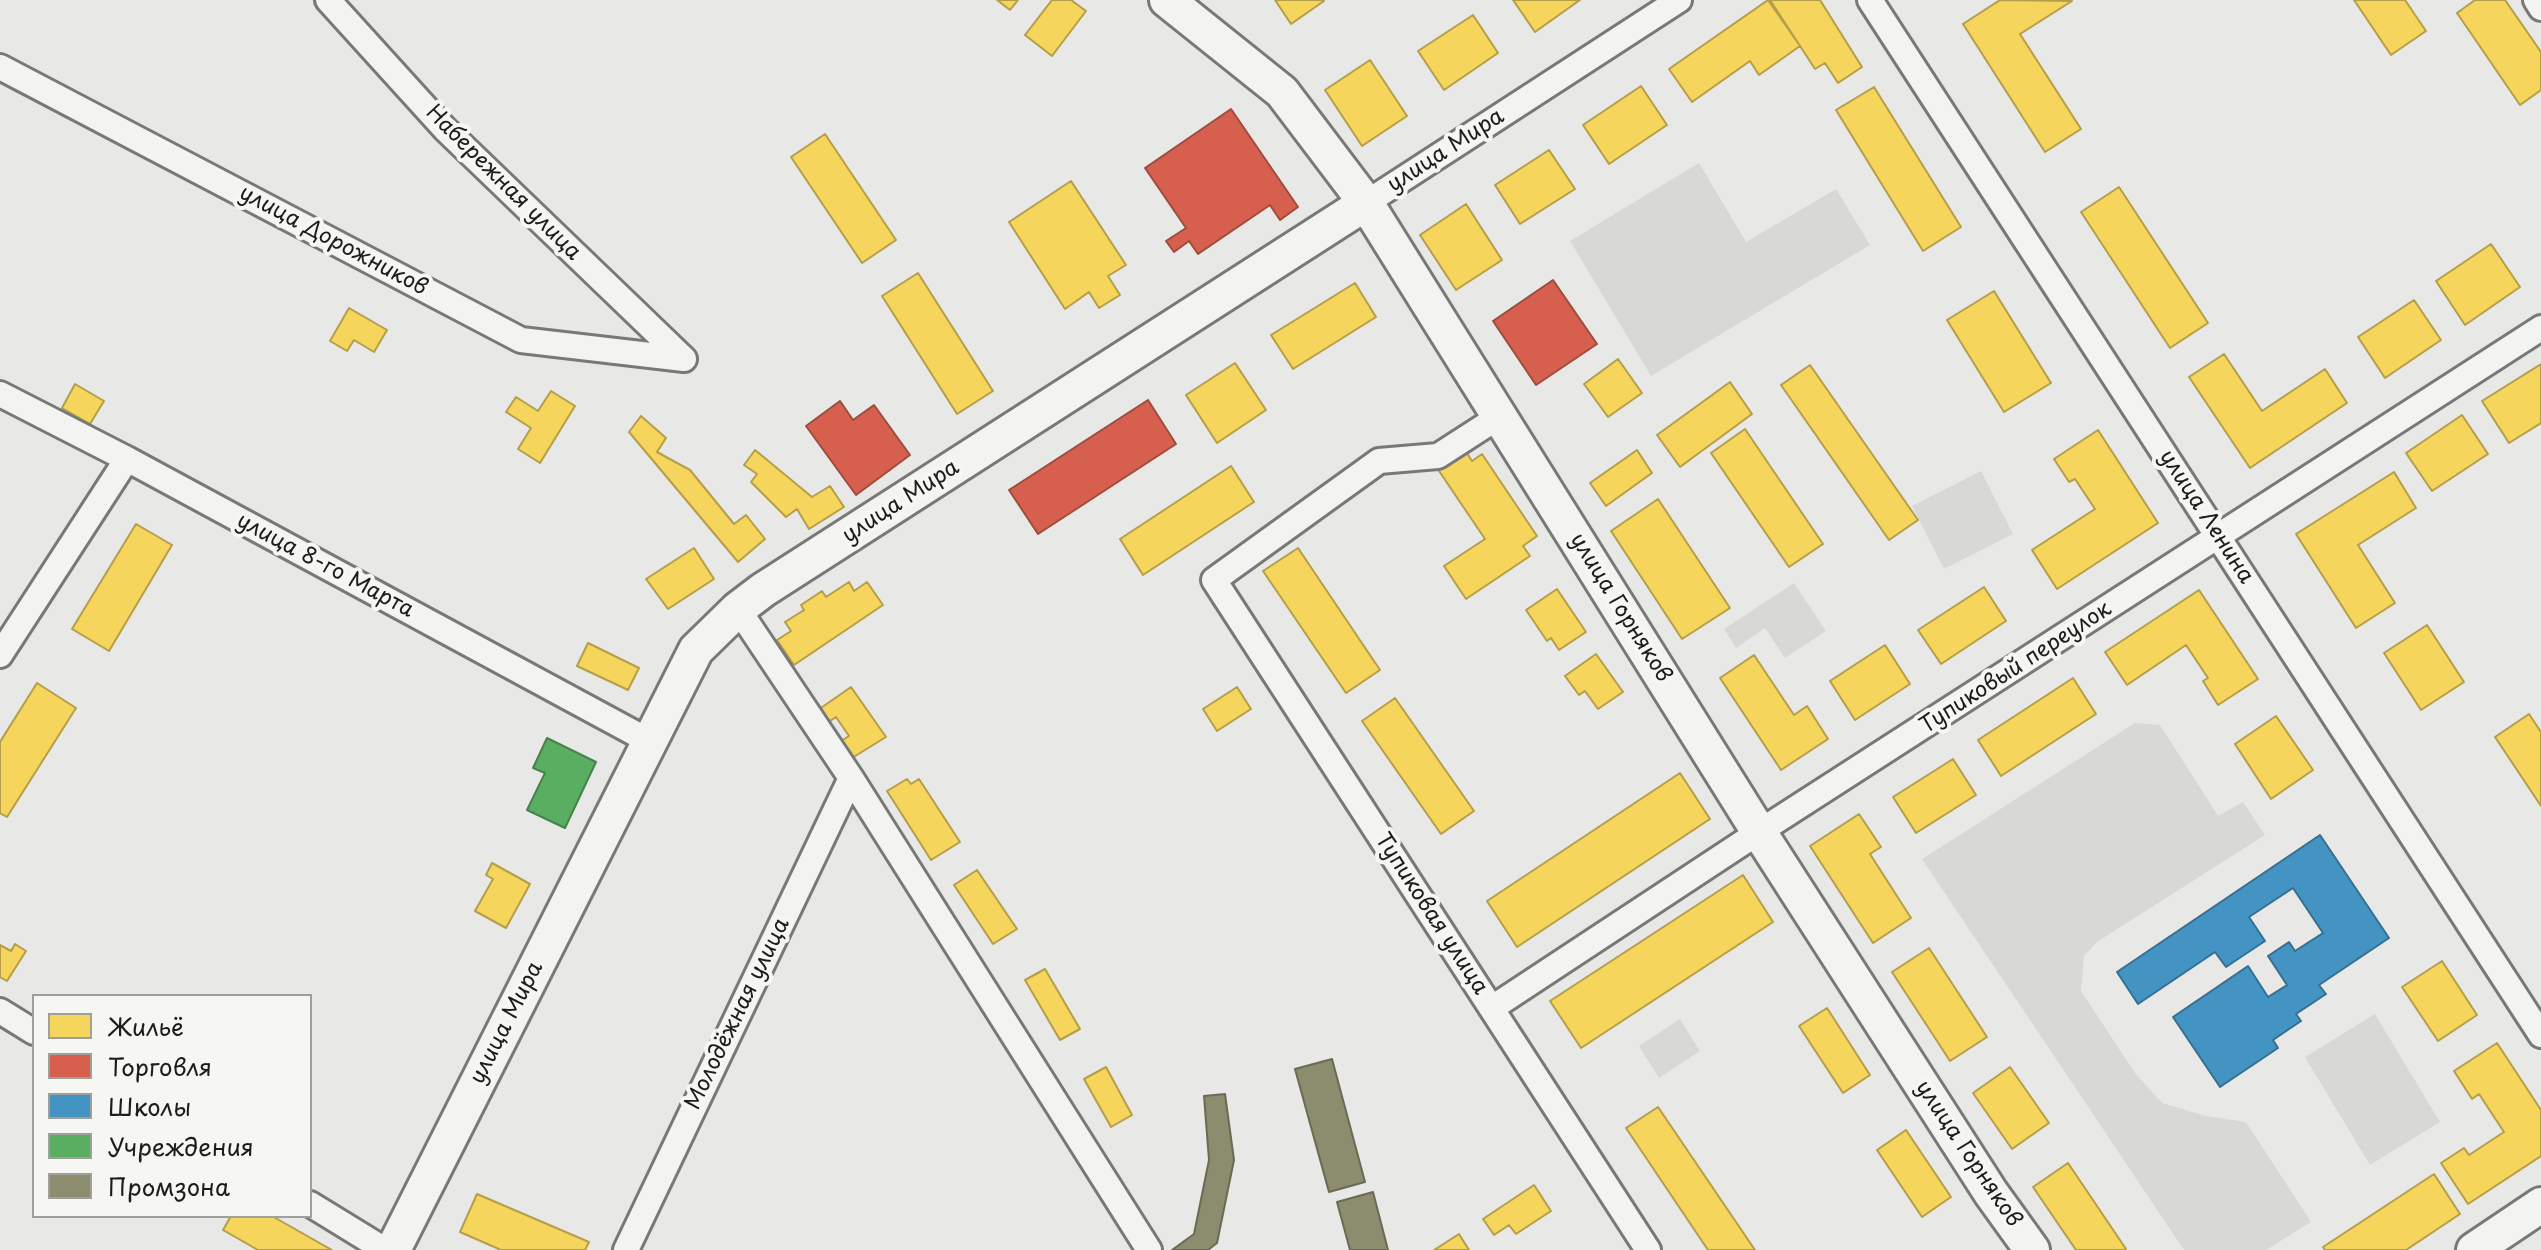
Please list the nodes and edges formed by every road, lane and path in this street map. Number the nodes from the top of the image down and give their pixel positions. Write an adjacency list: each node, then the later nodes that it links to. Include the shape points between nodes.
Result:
1 (328, 0): 10 (street, Набережная улица, via 445,129)
2 (1167, 0): 8 (main road, улица Горняков, via 1282,92)
3 (1679, 0): 8 (street, улица Мира)
4 (1870, 0): 14 (street, улица Ленина)
5 (2536, 0): 6 (street)
6 (2541, 8)
7 (0, 67): 10 (street, улица Дорожников, via 521,340)
8 (1366, 203): 12 (main road, улица Горняков); 15 (main road, улица Мира)
9 (2541, 328): 14 (street, Тупиковый переулок)
10 (684, 359)
11 (0, 394): 13 (street, улица 8-го Марта)
12 (1500, 416): 19 (main road, улица Горняков); 20 (street, Тупиковая улица, via 1438,456 1379,461 1214,580)
13 (127, 459): 16 (street); 17 (street, улица 8-го Марта)
14 (2219, 536): 19 (street, Тупиковый переулок); 23 (street, улица Ленина)
15 (738, 609): 17 (main road, улица Мира, via 696,650); 18 (street)
16 (0, 655)
17 (649, 741): 27 (main road, улица Мира)
18 (851, 778): 28 (street, Молодёжная улица); 29 (street)
19 (1759, 832): 20 (street, Тупиковый переулок); 31 (main road, улица Горняков)
20 (1492, 1008): 30 (street, Тупиковая улица)
21 (0, 1011): 22 (street)
22 (32, 1031)
23 (2541, 1035)
24 (312, 1205): 26 (street)
25 (2541, 1205): 32 (main road)
26 (385, 1250)
27 (393, 1250)
28 (626, 1250)
29 (1149, 1250)
30 (1648, 1250)
31 (2032, 1250)
32 (2474, 1250)

